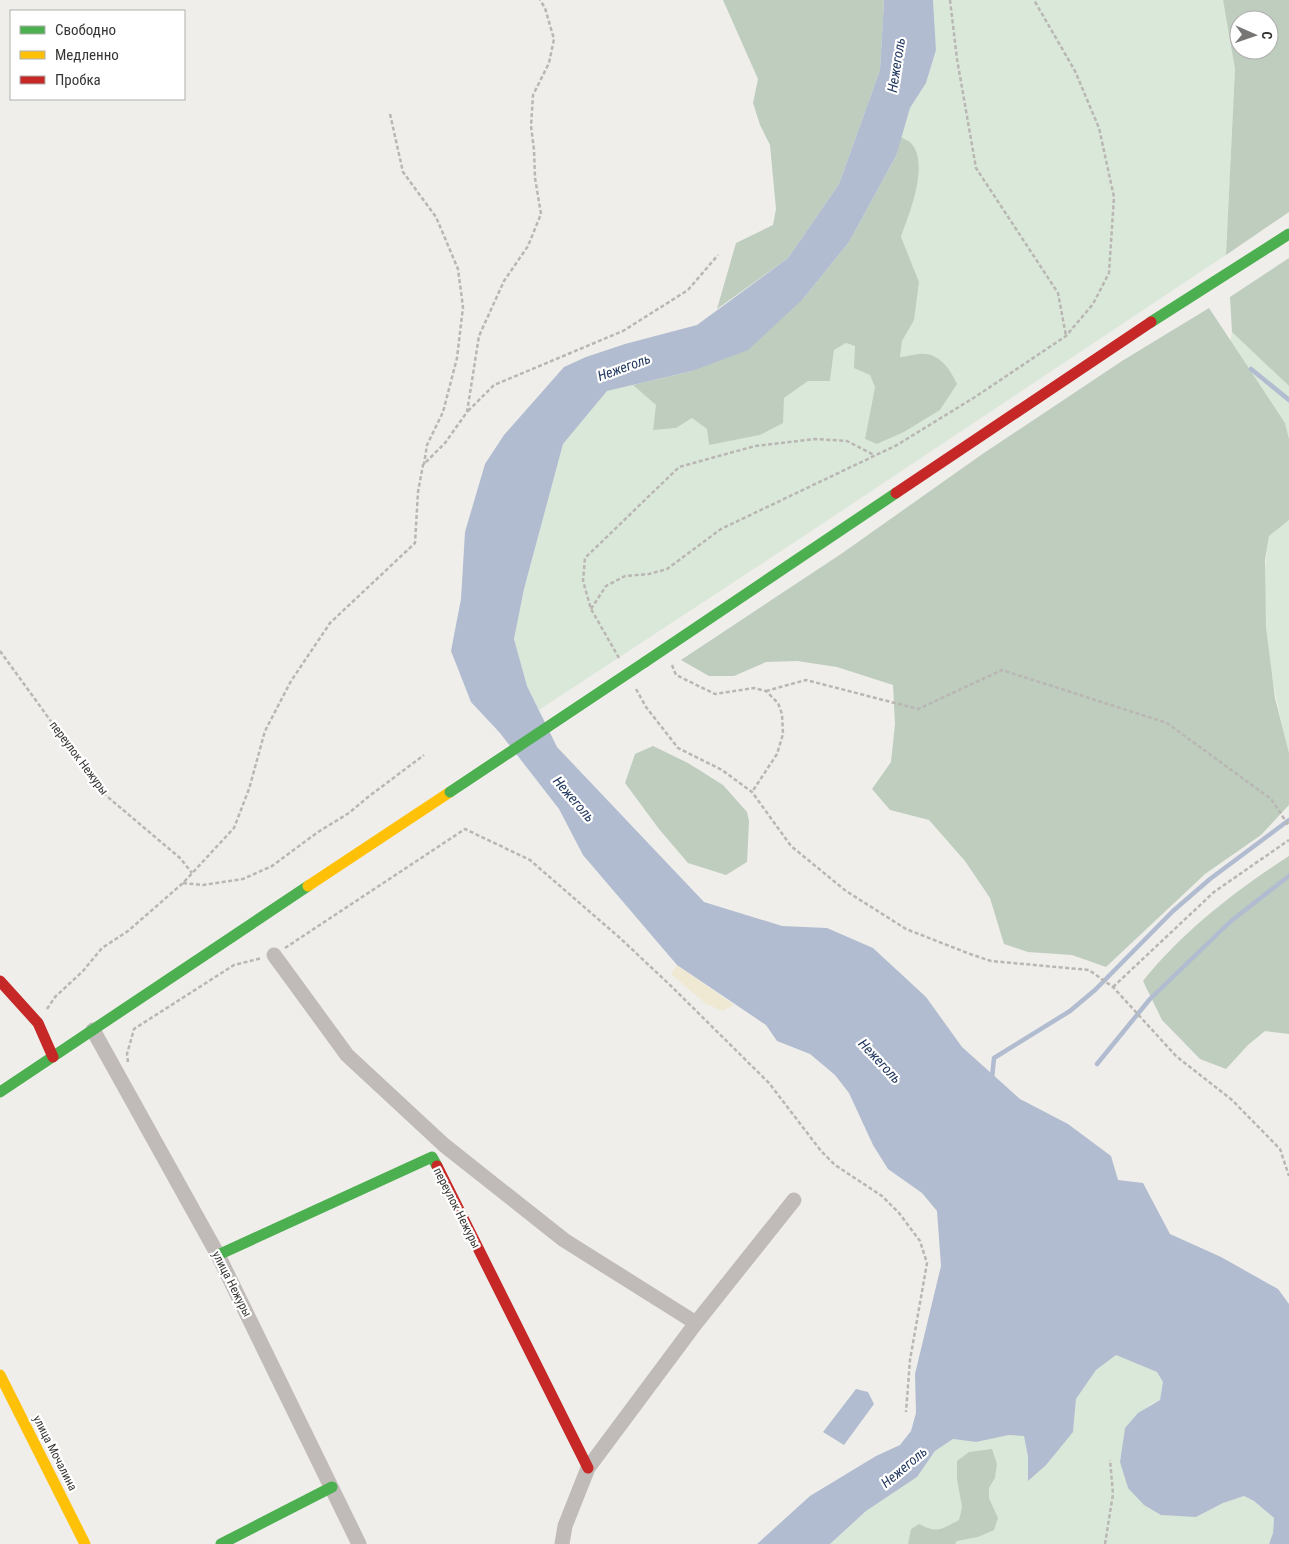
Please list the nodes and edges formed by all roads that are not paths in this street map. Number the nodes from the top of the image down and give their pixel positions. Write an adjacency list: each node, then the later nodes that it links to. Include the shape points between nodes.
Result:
1 (1289, 234): 4 (main road, bridge, via 1155,319)
2 (274, 955): 7 (street, переулок Нежуры, via 347,1055)
3 (0, 981): 5 (main road, via 38,1023)
4 (93, 1030): 5 (main road); 10 (street, улица Нежуры)
5 (53, 1057): 6 (main road)
6 (0, 1092)
7 (444, 1145): 8 (street); 11 (street, переулок Нежуры, via 564,1240)
8 (432, 1157): 10 (main road, переулок Нежуры); 13 (main road, переулок Нежуры)
9 (794, 1200): 11 (street)
10 (218, 1255): 14 (street, улица Нежуры)
11 (696, 1323): 13 (street)
12 (0, 1375): 15 (main road, улица Мочалина)
13 (588, 1468): 18 (street, via 565,1526)
14 (332, 1487): 16 (main road); 17 (street, улица Нежуры)
15 (85, 1544)
16 (220, 1544)
17 (359, 1544)
18 (562, 1544)

